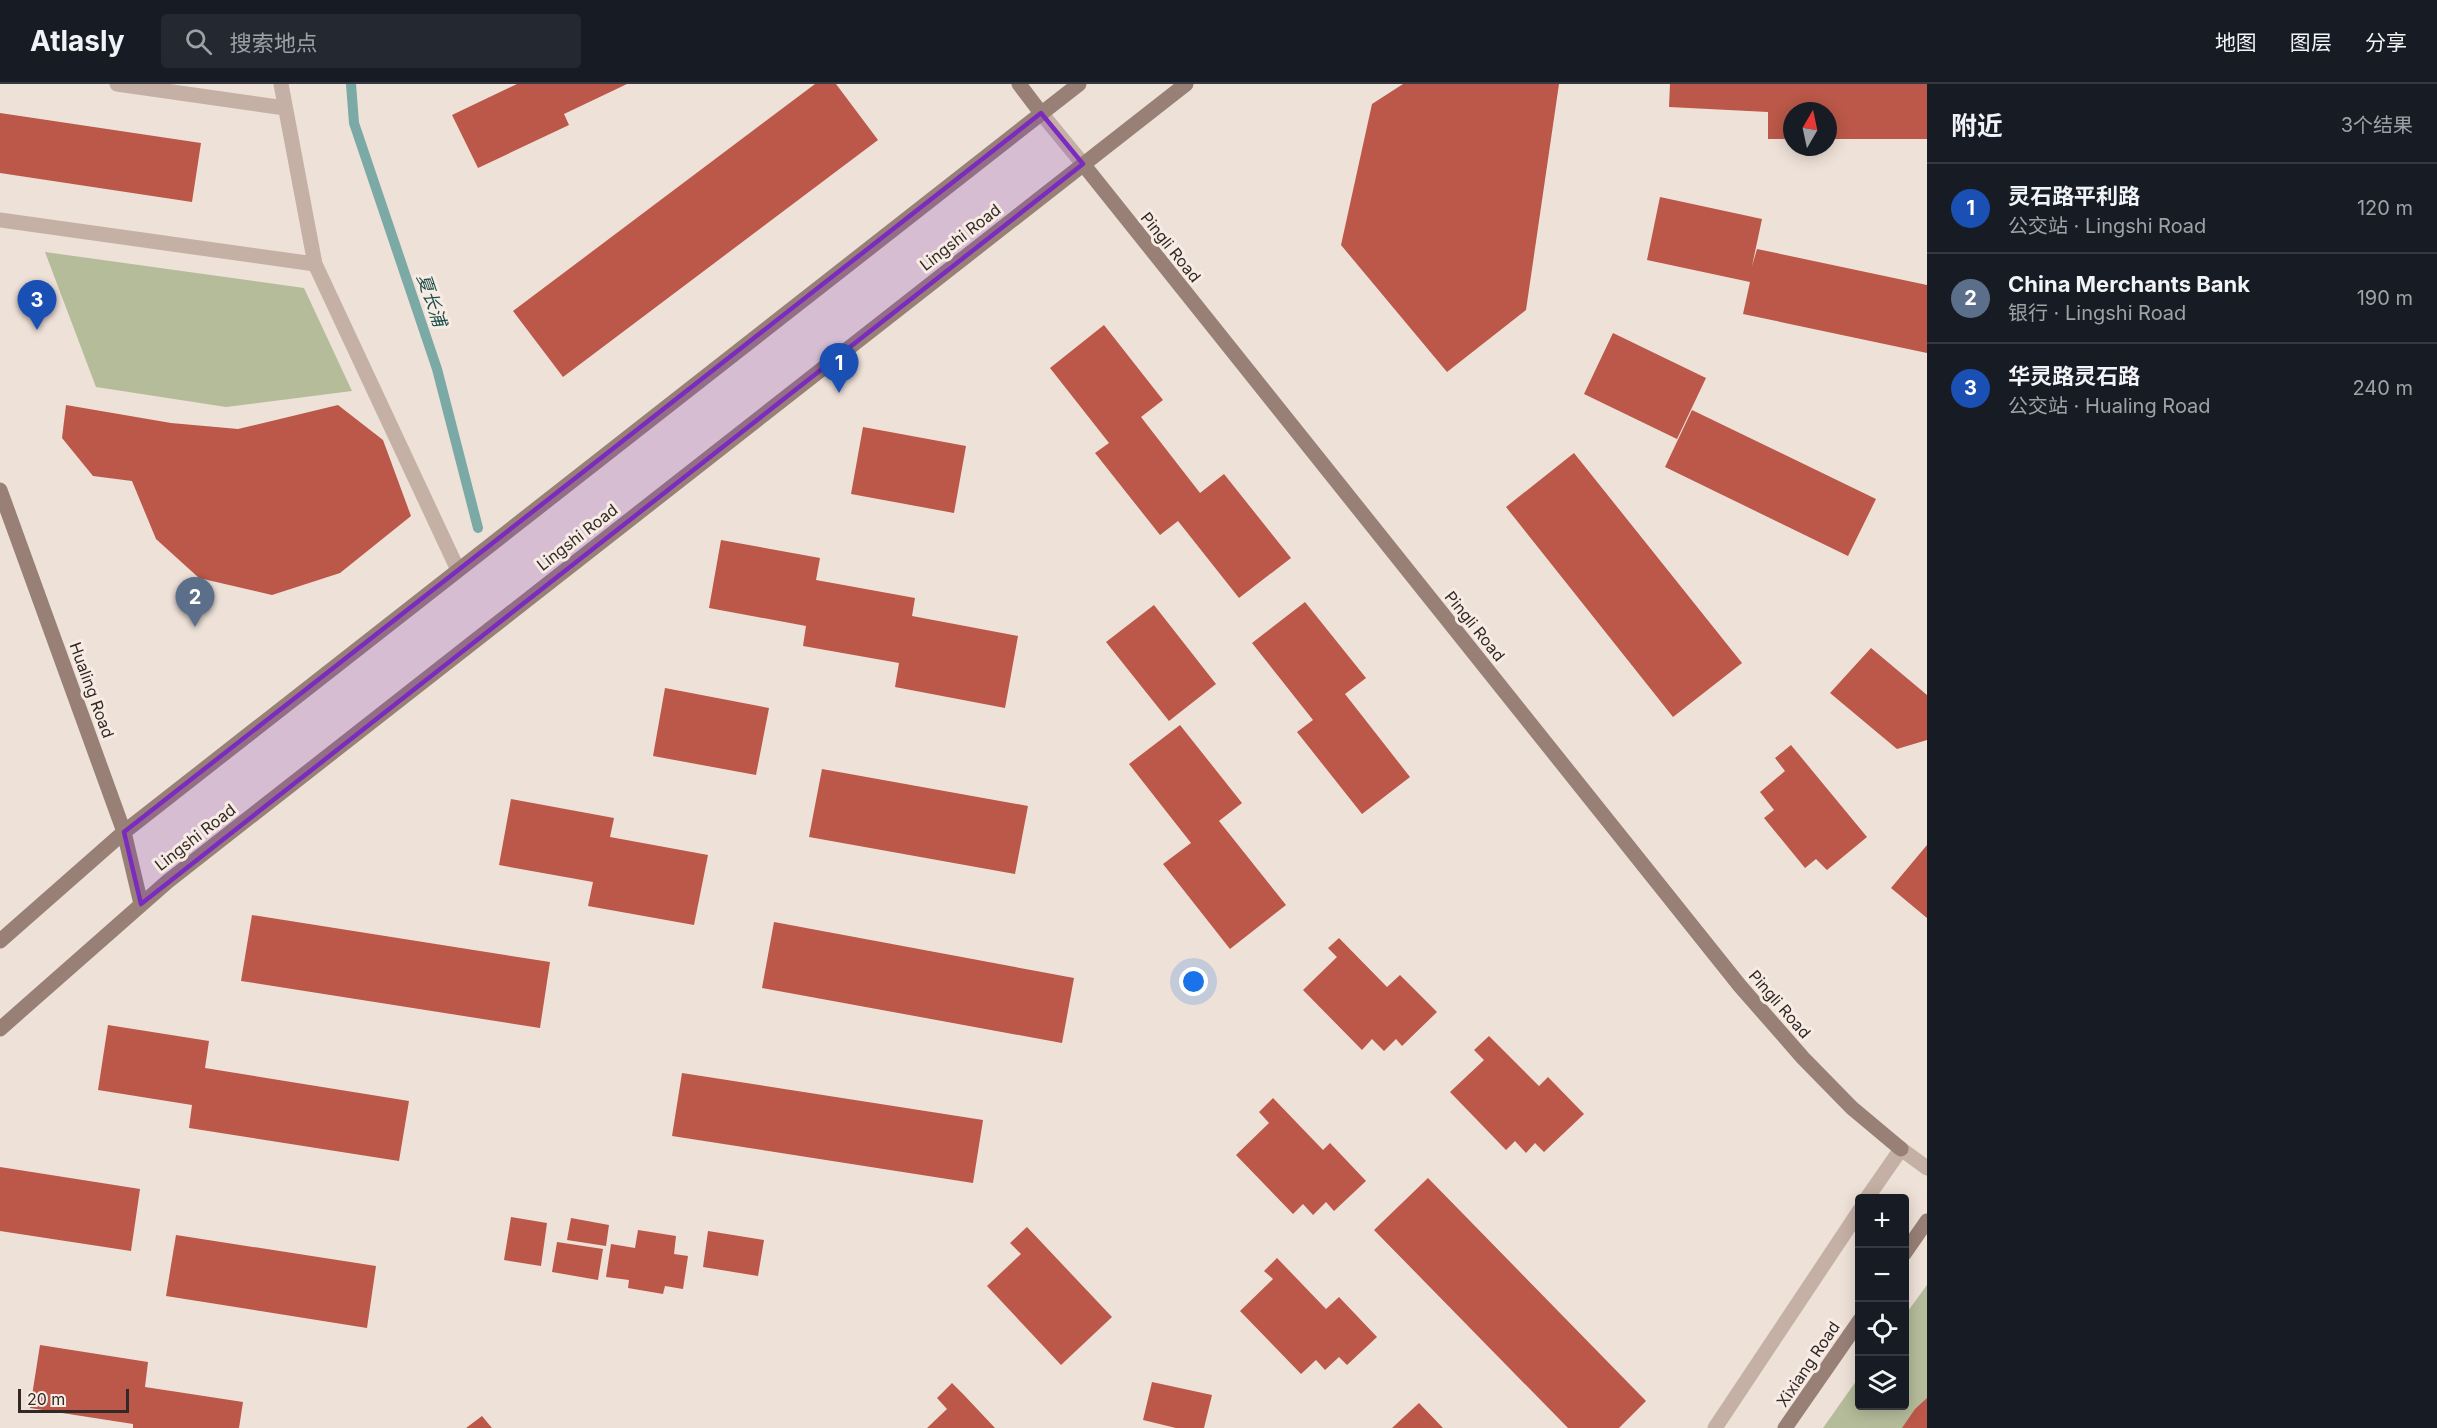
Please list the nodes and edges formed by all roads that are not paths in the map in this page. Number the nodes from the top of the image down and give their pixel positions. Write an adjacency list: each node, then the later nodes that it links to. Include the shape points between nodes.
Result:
1 (117, 84): 6 (street)
2 (281, 84): 6 (street)
3 (1019, 84): 7 (main road, Pingli Road)
4 (1079, 84): 7 (main road)
5 (1186, 84): 8 (main road, Lingshi Road)
6 (285, 108): 10 (street)
7 (1041, 113): 8 (street, Pingli Road); 12 (main road)
8 (1083, 164): 14 (main road, Lingshi Road); 17 (main road, Pingli Road, via 1740,986 1852,1108)
9 (0, 220): 10 (street)
10 (315, 264): 12 (street)
11 (0, 490): 13 (main road, Hualing Road)
12 (458, 570): 13 (main road)
13 (124, 832): 14 (main road, Hualing Road); 15 (main road)
14 (141, 904): 16 (main road, Lingshi Road)
15 (0, 941)
16 (0, 1029)
17 (1901, 1149): 18 (street, Pingli Road); 19 (street)
18 (1927, 1168)
19 (1871, 1194)
20 (1855, 1218): 24 (street)
21 (1927, 1221): 22 (main road)
22 (1909, 1248)
23 (1855, 1327): 25 (main road, Xixiang Road)
24 (1715, 1428)
25 (1785, 1428)

